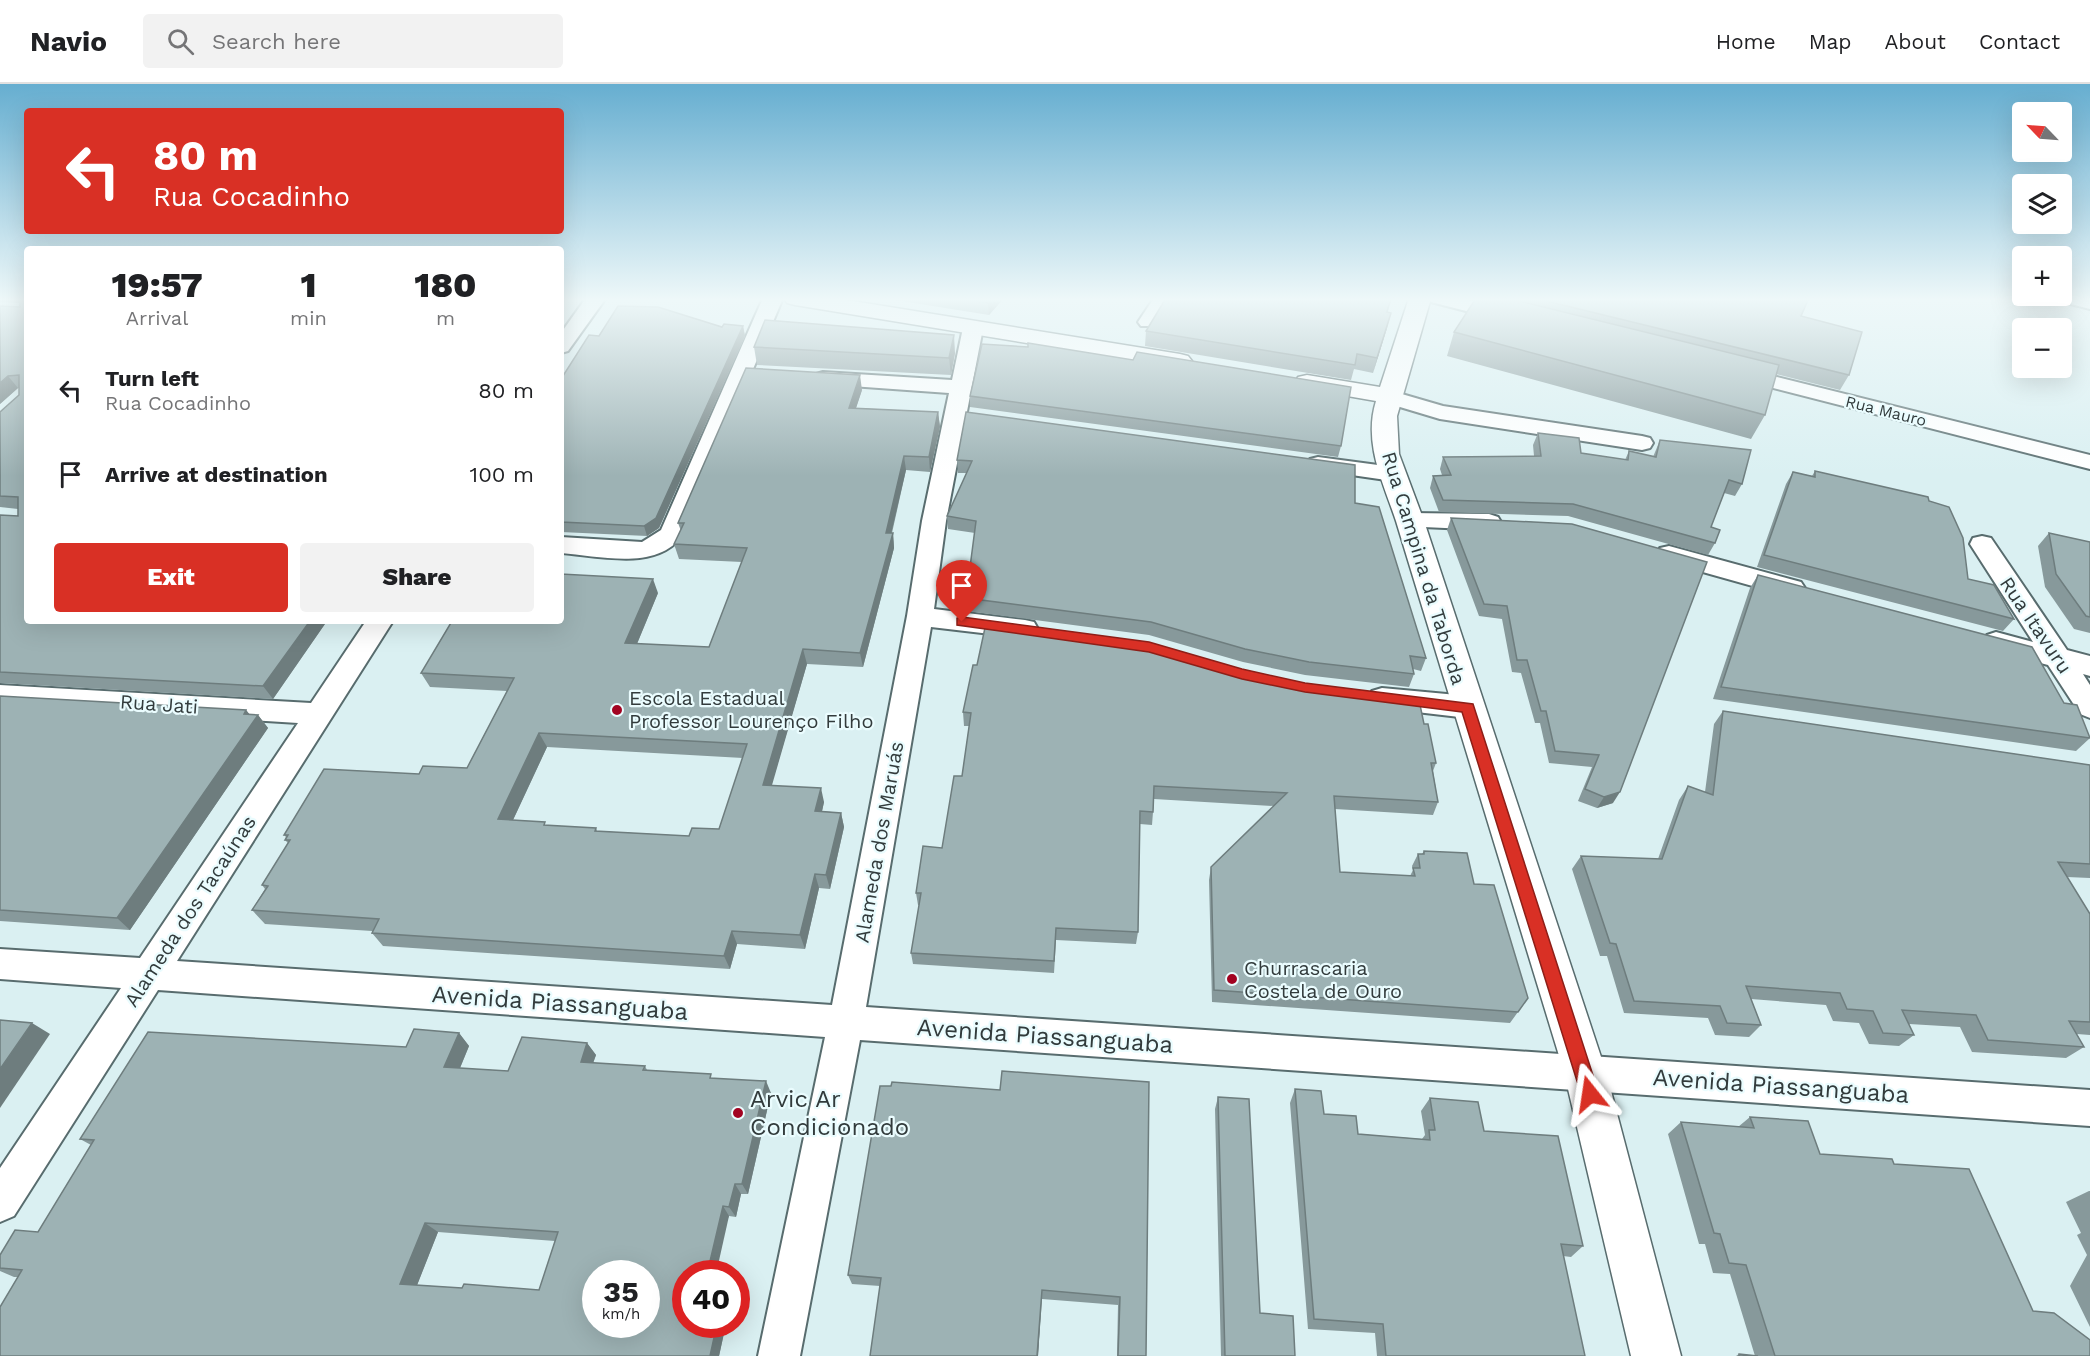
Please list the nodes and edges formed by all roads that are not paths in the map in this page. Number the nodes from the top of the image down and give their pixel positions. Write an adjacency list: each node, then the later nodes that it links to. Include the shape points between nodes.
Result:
1 (759, 357): 18 (street, via 755,373 665,542 642,550)
2 (970, 357): 10 (street, Alameda dos Maruás)
3 (1159, 357): 5 (street)
4 (1401, 357): 9 (street, Rua Campina da Taborda)
5 (1207, 365)
6 (1712, 367): 13 (street, Rua Mauro)
7 (801, 376): 10 (street)
8 (1286, 379): 9 (street)
9 (1388, 396): 11 (street, via 1440,412); 14 (street, Rua Campina da Taborda, via 1384,416 1386,454)
10 (965, 406): 21 (street, Alameda dos Maruás, via 934,521)
11 (1642, 443)
12 (1298, 461): 14 (street)
13 (2090, 462)
14 (1393, 474): 15 (street, Rua Campina da Taborda)
15 (1410, 521): 16 (street); 29 (street, Rua Campina da Taborda)
16 (1517, 523)
17 (1982, 544): 25 (street, Rua Itavuru)
18 (564, 545)
19 (1643, 546): 20 (street)
20 (1818, 595)
21 (920, 616): 23 (street); 34 (street, Alameda dos Maruás)
22 (378, 624): 31 (street, Alameda dos Tacaúnas)
23 (1054, 633)
24 (1972, 636): 25 (street)
25 (2057, 658): 26 (street); 30 (street, Rua Itavuru)
26 (2090, 666)
27 (0, 694): 31 (street, Rua Jati)
28 (1362, 696): 29 (street)
29 (1468, 707): 35 (street, Rua Campina da Taborda)
30 (2090, 707)
31 (319, 714): 33 (street, Alameda dos Tacaúnas)
32 (0, 964): 33 (street, Avenida Piassanguaba)
33 (150, 973): 34 (street, Avenida Piassanguaba); 37 (street, Alameda dos Tacaúnas)
34 (846, 1023): 35 (street, Avenida Piassanguaba); 38 (street, Alameda dos Maruás)
35 (1585, 1072): 36 (street, Avenida Piassanguaba); 39 (street, Rua Campina da Taborda)
36 (2090, 1108)
37 (0, 1202)
38 (779, 1356)
39 (1656, 1356)

